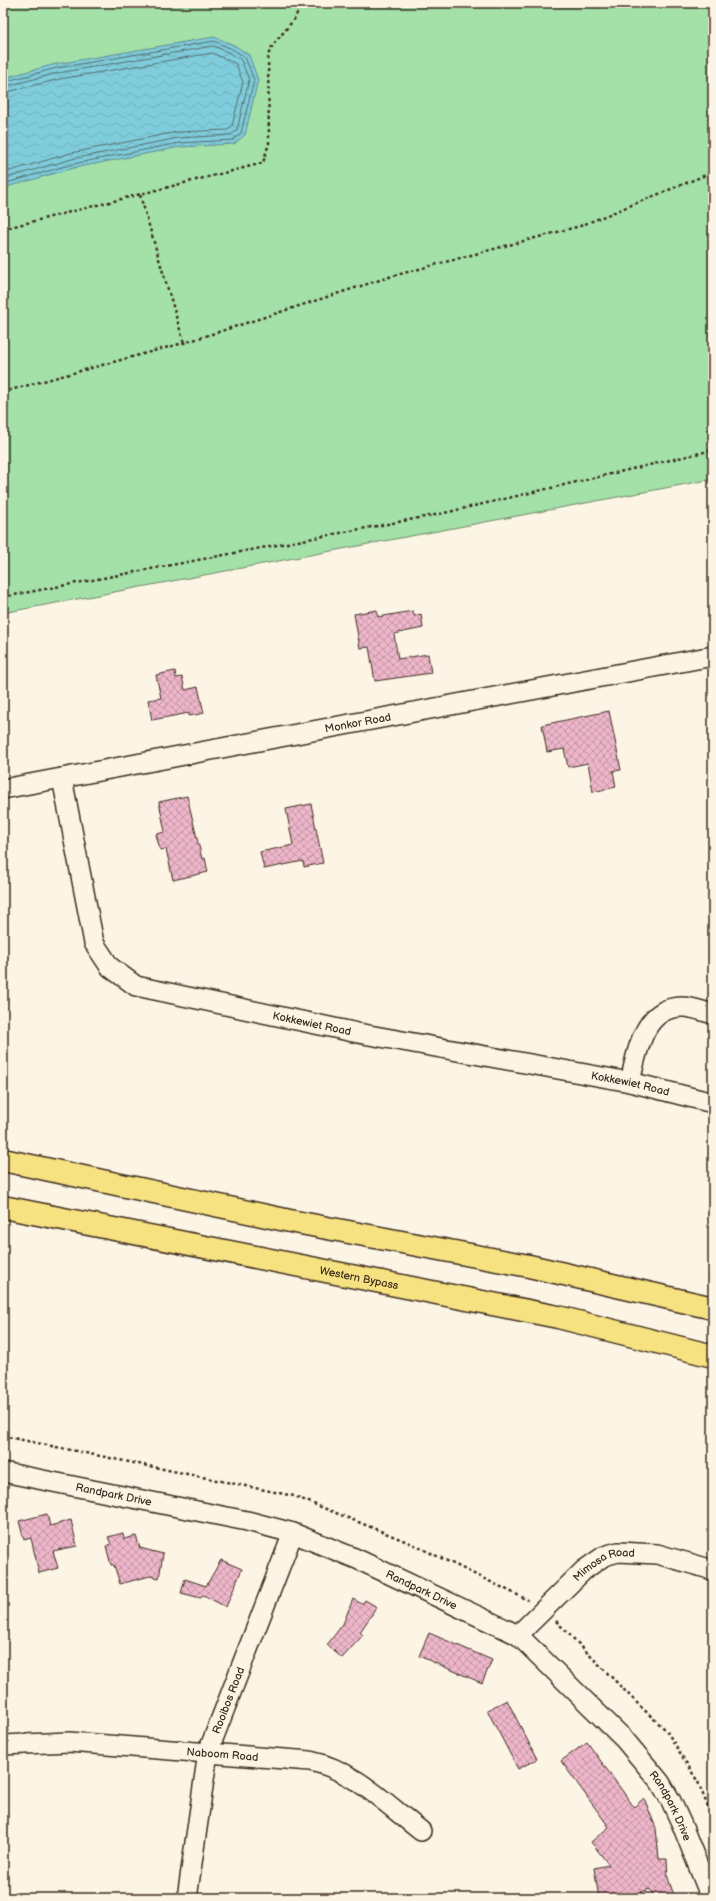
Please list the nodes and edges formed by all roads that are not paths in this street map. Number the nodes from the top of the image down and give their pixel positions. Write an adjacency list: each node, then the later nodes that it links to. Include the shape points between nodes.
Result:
1 (713, 656): 2 (street, Monkor Road)
2 (62, 778): 3 (street, Monkor Road); 5 (street, Kokkewiet Road, via 94,943 110,967 136,986 358,1033)
3 (3, 789)
4 (713, 1014): 5 (street, via 683,1007 667,1009 654,1017 638,1049)
5 (630, 1082): 6 (street, Kokkewiet Road)
6 (713, 1103)
7 (3, 1160): 9 (highway, via 290,1221 528,1266)
8 (3, 1207): 10 (highway, Western Bypass, via 558,1317)
9 (713, 1308)
10 (713, 1356)
11 (3, 1472): 12 (street, Randpark Drive, via 247,1521)
12 (293, 1533): 14 (street, Randpark Drive, via 356,1559); 16 (street, Rooibos Road)
13 (713, 1570): 14 (street, Mimosa Road, via 650,1554 618,1552 604,1556 584,1570)
14 (518, 1635): 19 (street, Randpark Drive, via 624,1739 660,1782 679,1818)
15 (3, 1745): 16 (street, Naboom Road, via 69,1742)
16 (208, 1752): 17 (street, Naboom Road, via 310,1760 326,1764 357,1781); 18 (street, Rooibos Road)
17 (421, 1831)
18 (187, 1898)
19 (711, 1898)

